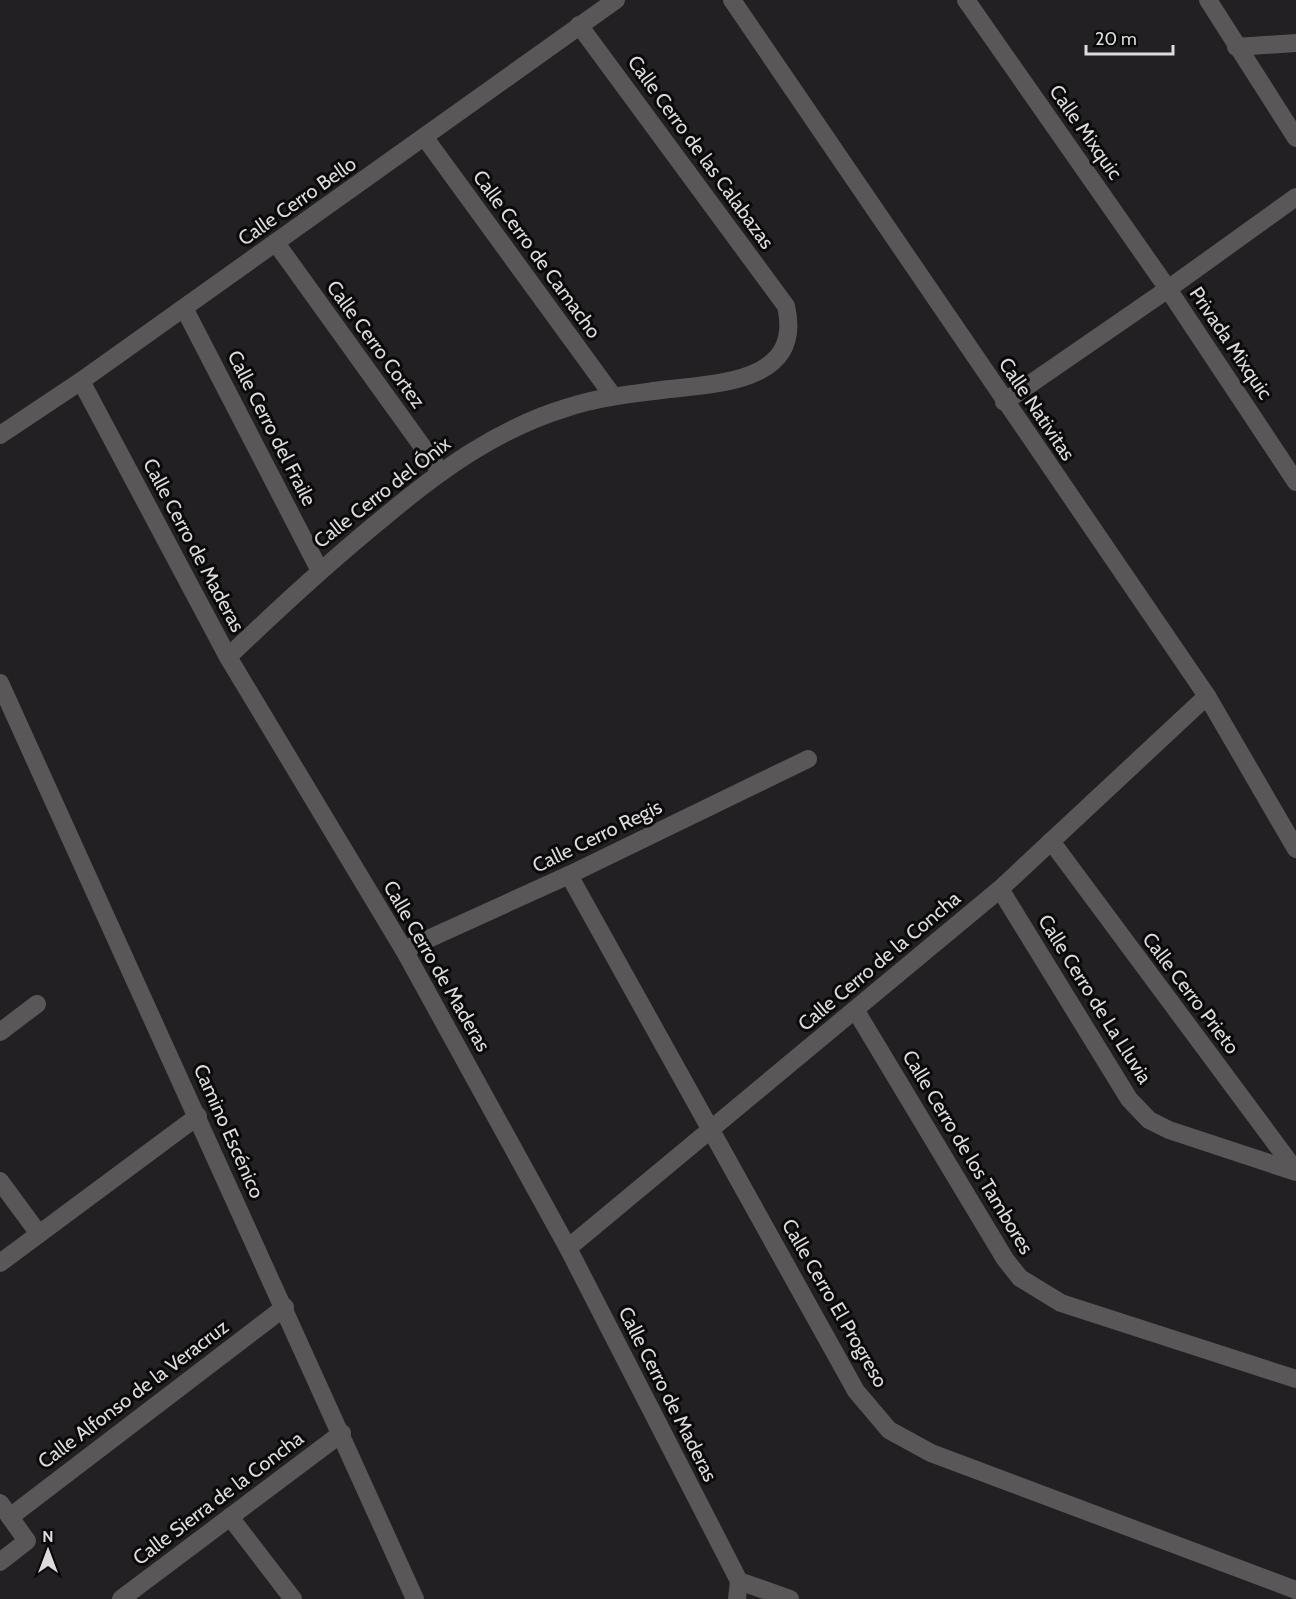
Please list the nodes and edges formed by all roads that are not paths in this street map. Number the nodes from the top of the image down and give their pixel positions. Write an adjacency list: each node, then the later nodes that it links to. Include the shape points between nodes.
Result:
1 (616, 0): 5 (street, Calle Cerro Bello)
2 (732, 0): 17 (street, Calle Nativitas)
3 (966, 0): 12 (street, Calle Mixquic)
4 (1208, 0): 7 (street)
5 (579, 25): 8 (street, Calle Cerro Bello); 13 (street, Calle Cerro de las Calabazas)
6 (1296, 43): 7 (street)
7 (1236, 47): 9 (street)
8 (425, 138): 11 (street, Calle Cerro Bello); 16 (street, Calle Cerro de Camacho)
9 (1296, 138)
10 (1296, 197): 12 (street)
11 (276, 243): 14 (street, Calle Cerro Bello); 19 (street, Calle Cerro Cortez)
12 (1168, 289): 17 (street); 20 (street, Privada Mixquic)
13 (786, 306): 16 (street, Calle Cerro del Ónix, via 791,327 783,351 770,365 724,382)
14 (184, 308): 15 (street, Calle Cerro Bello); 21 (street, Calle Cerro del Fraile)
15 (81, 381): 18 (street, Calle Cerro Bello); 22 (street, Calle Cerro de Maderas)
16 (613, 396): 19 (street, Calle Cerro del Ónix, via 537,417)
17 (1004, 402): 24 (street, Calle Nativitas)
18 (0, 435)
19 (440, 471): 21 (street, Calle Cerro del Ónix)
20 (1296, 482)
21 (319, 569): 22 (street, Calle Cerro del Ónix)
22 (228, 657): 30 (street, Calle Cerro de Maderas)
23 (0, 682): 34 (street, Camino Escénico)
24 (1207, 696): 26 (street, Calle Cerro de la Concha); 27 (street, Calle Nativitas)
25 (808, 759): 28 (street, Calle Cerro Regis)
26 (1051, 841): 29 (street, Calle Cerro de la Concha); 36 (street, Calle Cerro Prieto)
27 (1296, 849)
28 (569, 875): 30 (street, Calle Cerro Regis); 35 (street, Calle Cerro El Progreso)
29 (1000, 889): 32 (street, Calle Cerro de la Concha); 36 (street, Calle Cerro de La Lluvia, via 1128,1099 1149,1119 1192,1139)
30 (404, 950): 39 (street, Calle Cerro de Maderas)
31 (37, 1004): 33 (street)
32 (856, 1011): 35 (street, Calle Cerro de la Concha); 42 (street, Calle Cerro de los Tambores, via 1020,1278 1061,1303)
33 (0, 1032)
34 (198, 1116): 38 (street); 41 (street, Camino Escénico)
35 (711, 1130): 39 (street, Calle Cerro de la Concha); 48 (street, Calle Cerro El Progreso, via 856,1391 889,1430 931,1453)
36 (1296, 1172)
37 (0, 1181): 38 (street)
38 (39, 1234): 40 (street)
39 (568, 1248): 47 (street, Calle Cerro de Maderas)
40 (0, 1263)
41 (285, 1307): 43 (street, Camino Escénico); 44 (street, Calle Alfonso de la Veracruz)
42 (1296, 1379)
43 (342, 1433): 45 (street, Calle Sierra de la Concha); 51 (street, Camino Escénico)
44 (5, 1510): 46 (street, Calle Alfonso de la Veracruz, via 27,1541)
45 (230, 1517): 49 (street, Calle Sierra de la Concha); 50 (street)
46 (0, 1562)
47 (739, 1581): 52 (street); 53 (street)
48 (1296, 1590)
49 (121, 1599)
50 (292, 1599)
51 (415, 1599)
52 (737, 1599)
53 (790, 1599)

